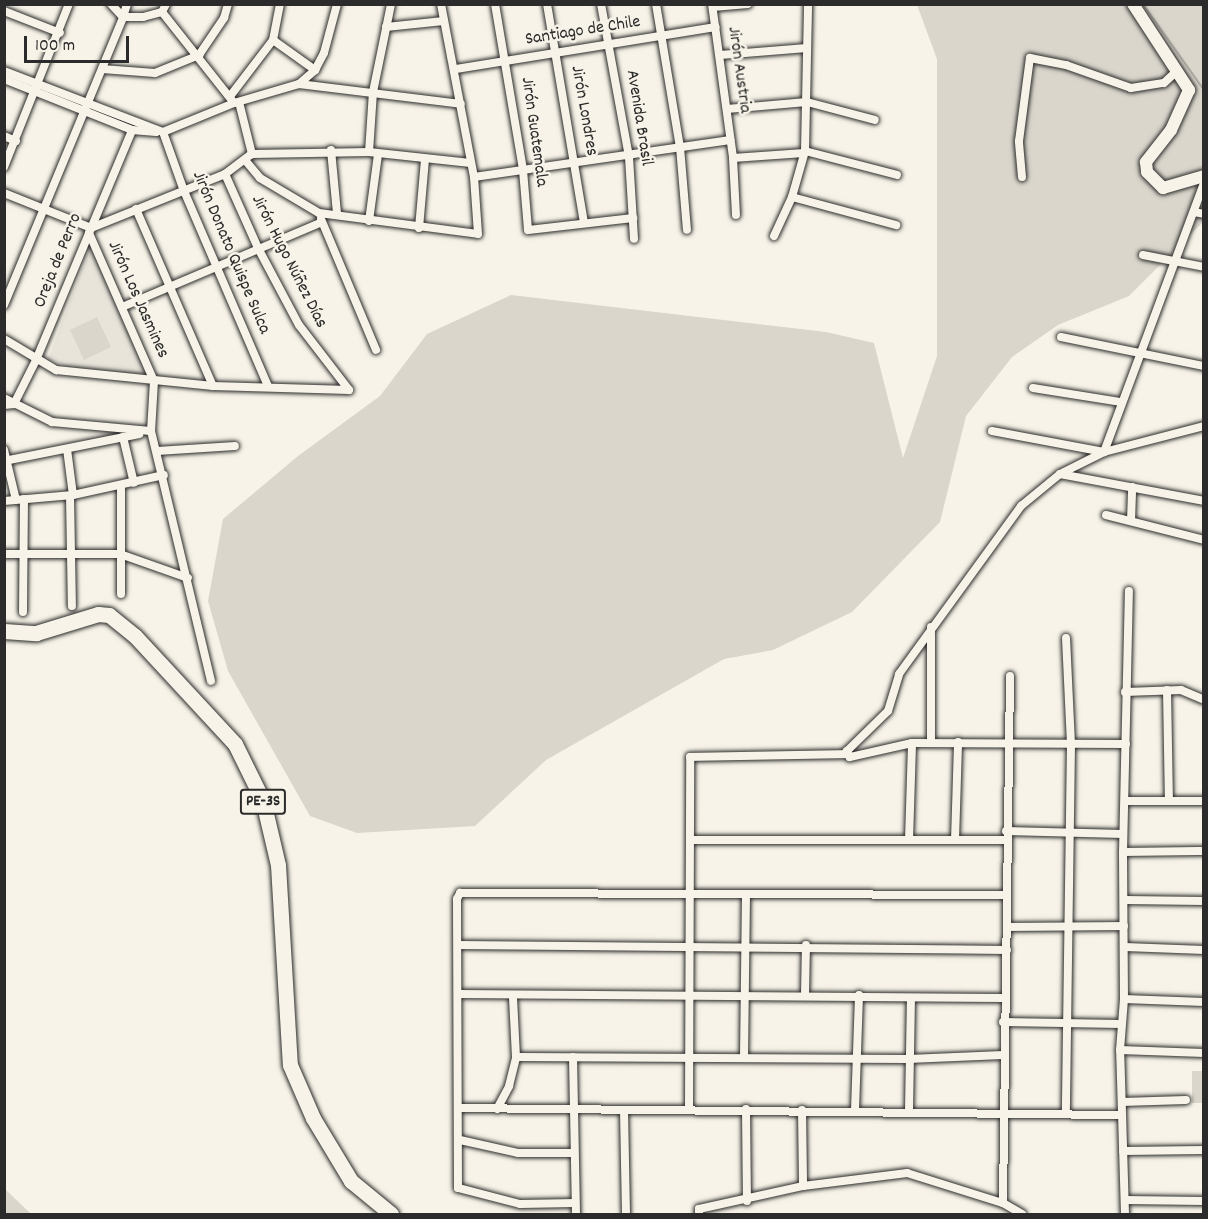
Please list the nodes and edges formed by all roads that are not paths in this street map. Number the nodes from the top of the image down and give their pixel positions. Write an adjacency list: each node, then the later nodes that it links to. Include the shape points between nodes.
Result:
1 (69, 4): 23 (street)
2 (111, 4): 19 (street)
3 (127, 4): 19 (street)
4 (228, 4): 29 (street, via 224,18)
5 (280, 4): 25 (street)
6 (337, 4): 35 (street, via 332,33)
7 (391, 4): 21 (street)
8 (441, 4): 20 (street)
9 (495, 4): 31 (street, Jirón Guatemala)
10 (547, 4): 28 (street, Jirón Londres)
11 (601, 4): 26 (street, Avenida Brasil)
12 (656, 4): 24 (street)
13 (748, 4): 16 (street)
14 (808, 4): 27 (street)
15 (1133, 4): 36 (street)
16 (712, 6): 22 (street, Jirón Austria)
17 (164, 8): 19 (street, via 143,17); 29 (street)
18 (4, 12): 23 (street)
19 (123, 17): 32 (street)
20 (444, 21): 21 (street); 33 (street)
21 (386, 27): 40 (street)
22 (716, 27): 24 (street, Santiago de Chile); 30 (street, Jirón Austria)
23 (60, 33): 39 (street)
24 (661, 37): 26 (street, Santiago de Chile); 52 (street)
25 (273, 40): 35 (street); 41 (street)
26 (609, 44): 28 (street, Santiago de Chile); 57 (street, Avenida Brasil)
27 (807, 48): 30 (street); 42 (street)
28 (556, 52): 31 (street, Santiago de Chile); 60 (street, Jirón Londres)
29 (199, 55): 32 (street, via 150,74); 41 (street)
30 (720, 55): 45 (street, Jirón Austria)
31 (506, 61): 33 (street, Santiago de Chile); 63 (street, Jirón Guatemala)
32 (102, 69): 44 (street)
33 (456, 69): 43 (street)
34 (4, 70): 39 (street)
35 (315, 70): 38 (street)
36 (1178, 70): 66 (street, via 1188,84 1188,96 1146,167 1163,188); 68 (street, via 1160,84 1131,88 1066,65 1030,58 1019,141)
37 (4, 79): 39 (street)
38 (299, 84): 40 (street); 41 (street)
39 (38, 87): 44 (street); 51 (street)
40 (373, 92): 43 (street); 55 (street)
41 (235, 100): 48 (street); 56 (street)
42 (807, 102): 45 (street); 46 (street); 54 (street)
43 (461, 104): 61 (street)
44 (86, 106): 47 (street); 48 (street); 73 (street)
45 (727, 109): 50 (street, Jirón Austria)
46 (875, 120)
47 (132, 130): 48 (street); 86 (street, Oreja de Perro)
48 (163, 132): 70 (street, Jirón Donato Quispe Sulca)
49 (4, 136): 51 (street)
50 (730, 140): 52 (street); 58 (street, Jirón Austria)
51 (16, 141): 62 (street)
52 (680, 147): 57 (street); 85 (street)
53 (331, 150): 55 (street); 56 (street); 76 (street)
54 (805, 152): 58 (street); 65 (street); 72 (street)
55 (374, 153): 59 (street); 81 (street)
56 (248, 157): 64 (street); 79 (street, via 260,178)
57 (629, 157): 60 (street); 80 (street, Avenida Brasil)
58 (733, 158): 78 (street, Jirón Austria)
59 (425, 159): 61 (street); 84 (street)
60 (575, 160): 63 (street); 82 (street, Jirón Londres)
61 (470, 163): 67 (street)
62 (4, 167)
63 (523, 170): 67 (street); 82 (street, Jirón Guatemala, via 528,230)
64 (225, 174): 70 (street); 89 (street, Jirón Hugo Núñez Días)
65 (897, 175)
66 (1203, 176)
67 (474, 177): 84 (street, via 478,234)
68 (1022, 177)
69 (1203, 183): 75 (street)
70 (184, 191): 74 (street); 92 (street, Jirón Donato Quispe Sulca)
71 (4, 193): 73 (street)
72 (792, 197): 83 (street); 87 (street)
73 (46, 207): 86 (street); 95 (street)
74 (136, 209): 86 (street); 94 (street)
75 (1194, 212): 77 (street); 91 (street)
76 (338, 214): 79 (street); 81 (street)
77 (1203, 214)
78 (735, 215)
79 (320, 217): 89 (street); 99 (street)
80 (633, 218): 82 (street); 88 (street, Avenida Brasil)
81 (369, 221): 84 (street)
82 (584, 224)
83 (896, 225)
84 (419, 228)
85 (687, 230)
86 (90, 231): 96 (street, Jirón Los Jasmines); 101 (street, Oreja de Perro)
87 (774, 236)
88 (634, 238)
89 (258, 248): 92 (street); 105 (street, Jirón Hugo Núñez Días, via 306,337 349,390)
90 (1143, 255): 91 (street)
91 (1176, 263): 93 (street); 100 (street)
92 (216, 267): 94 (street); 105 (street, Jirón Donato Quispe Sulca)
93 (1203, 267)
94 (169, 287): 96 (street); 104 (street)
95 (4, 305)
96 (122, 307): 103 (street, Jirón Los Jasmines)
97 (1061, 337): 100 (street)
98 (4, 339): 101 (street)
99 (376, 350)
100 (1141, 353): 102 (street); 108 (street)
101 (36, 360): 103 (street, via 56,370); 109 (street, Oreja de Perro)
102 (1203, 366)
103 (154, 381): 104 (street); 113 (street)
104 (213, 386): 105 (street)
105 (268, 386)
106 (1033, 388): 108 (street)
107 (4, 398): 109 (street)
108 (1120, 402): 119 (street)
109 (14, 404): 110 (street); 113 (street, via 52,422)
110 (4, 405)
111 (1203, 426): 119 (street)
112 (992, 431): 119 (street)
113 (151, 432): 114 (street); 118 (street)
114 (123, 437): 116 (street); 123 (street)
115 (235, 446): 118 (street)
116 (67, 449): 120 (street); 126 (street)
117 (4, 450): 120 (street)
118 (157, 451): 122 (street)
119 (1104, 452): 121 (street)
120 (6, 461): 127 (street)
121 (1060, 474): 125 (street); 142 (street, via 1021,506)
122 (164, 475): 123 (street); 137 (street)
123 (134, 483): 124 (street)
124 (120, 487): 126 (street); 136 (street)
125 (1132, 487): 129 (street); 131 (street)
126 (72, 495): 127 (street); 135 (street)
127 (20, 499): 128 (street); 134 (street)
128 (4, 501)
129 (1203, 501)
130 (1106, 515): 131 (street)
131 (1131, 521): 132 (street)
132 (1203, 540)
133 (4, 554): 134 (street)
134 (22, 554): 135 (street); 141 (street)
135 (71, 554): 136 (street); 140 (street)
136 (120, 555): 137 (street); 139 (street)
137 (188, 578): 146 (street)
138 (1129, 591): 148 (street)
139 (121, 594)
140 (72, 606)
141 (23, 612)
142 (931, 627): 153 (street); 156 (street, via 899,674 888,711 847,748)
143 (4, 631): 229 (highway, PE-3S, via 36,633 98,614 109,615 135,636 235,744 263,801 278,865 290,1065 312,1118 351,1181)
144 (1066, 638): 154 (street)
145 (1010, 676): 151 (street)
146 (212, 681)
147 (1167, 690): 148 (street); 149 (street, via 1181,690); 157 (street)
148 (1125, 692): 155 (street)
149 (1203, 700)
150 (958, 742): 151 (street); 153 (street); 165 (street)
151 (1006, 742): 154 (street); 162 (street)
152 (912, 743): 153 (street); 156 (street, via 850,757); 164 (street)
153 (931, 743)
154 (1071, 744): 155 (street); 160 (street)
155 (1126, 744): 158 (street)
156 (847, 754): 163 (street, via 690,757)
157 (1169, 800): 158 (street); 159 (street)
158 (1125, 801): 161 (street)
159 (1203, 801)
160 (1068, 834): 161 (street); 162 (street); 175 (street)
161 (1123, 834): 167 (street)
162 (1005, 836): 165 (street); 170 (street)
163 (690, 840): 164 (street); 168 (street)
164 (909, 840): 165 (street)
165 (955, 840)
166 (1203, 851): 167 (street)
167 (1123, 852): 171 (street)
168 (689, 894): 169 (street); 176 (street, via 466,891 457,899); 178 (street)
169 (746, 894): 170 (street); 179 (street)
170 (1007, 895): 174 (street)
171 (1125, 900): 172 (street); 173 (street)
172 (1203, 901)
173 (1124, 926): 175 (street); 180 (street)
174 (1008, 927): 175 (street); 181 (street)
175 (1065, 929): 193 (street)
176 (458, 945): 178 (street); 183 (street)
177 (806, 945): 179 (street); 181 (street); 185 (street)
178 (690, 946): 179 (street); 187 (street)
179 (746, 947): 184 (street)
180 (1125, 947): 182 (street); 191 (street)
181 (1007, 950): 190 (street)
182 (1203, 950)
183 (458, 994): 188 (street); 207 (street)
184 (746, 995): 185 (street); 187 (street); 202 (street)
185 (805, 995): 186 (street)
186 (859, 995): 189 (street); 203 (street)
187 (691, 996): 188 (street); 201 (street)
188 (513, 997): 199 (street)
189 (911, 998): 190 (street); 204 (street)
190 (1004, 998): 194 (street)
191 (1124, 999): 192 (street); 195 (street)
192 (1203, 1002)
193 (1065, 1021): 194 (street); 195 (street); 217 (street)
194 (1003, 1022): 198 (street)
195 (1120, 1024): 196 (street)
196 (1120, 1050): 197 (street); 206 (street)
197 (1203, 1053)
198 (1003, 1055): 204 (street); 216 (street)
199 (516, 1057): 200 (street); 208 (street, via 509,1086)
200 (573, 1057): 201 (street); 210 (street)
201 (690, 1058): 202 (street); 212 (street)
202 (744, 1058): 203 (street)
203 (856, 1058): 204 (street); 214 (street)
204 (908, 1059): 215 (street)
205 (1186, 1100): 206 (street)
206 (1122, 1102): 218 (street)
207 (460, 1108): 208 (street); 219 (street)
208 (497, 1108): 210 (street)
209 (746, 1109): 212 (street); 213 (street); 225 (street)
210 (573, 1110): 211 (street); 222 (street)
211 (624, 1110): 212 (street); 231 (street)
212 (689, 1110)
213 (802, 1110): 214 (street); 223 (street)
214 (855, 1110): 215 (street)
215 (909, 1111): 216 (street)
216 (1003, 1111): 217 (street); 228 (street)
217 (1066, 1114): 218 (street)
218 (1122, 1115): 221 (street)
219 (460, 1140): 222 (street, via 518,1152); 227 (street, via 458,1188 520,1204)
220 (1203, 1150): 221 (street)
221 (1123, 1152): 224 (street)
222 (574, 1154): 227 (street)
223 (803, 1186): 225 (street); 228 (street, via 907,1173)
224 (1125, 1200): 226 (street); 234 (street)
225 (747, 1201): 232 (street, via 699,1209)
226 (1203, 1201)
227 (574, 1203): 230 (street)
228 (1003, 1203): 233 (street)
229 (391, 1215)
230 (576, 1215)
231 (626, 1215)
232 (699, 1215)
233 (1022, 1215)
234 (1125, 1215)

